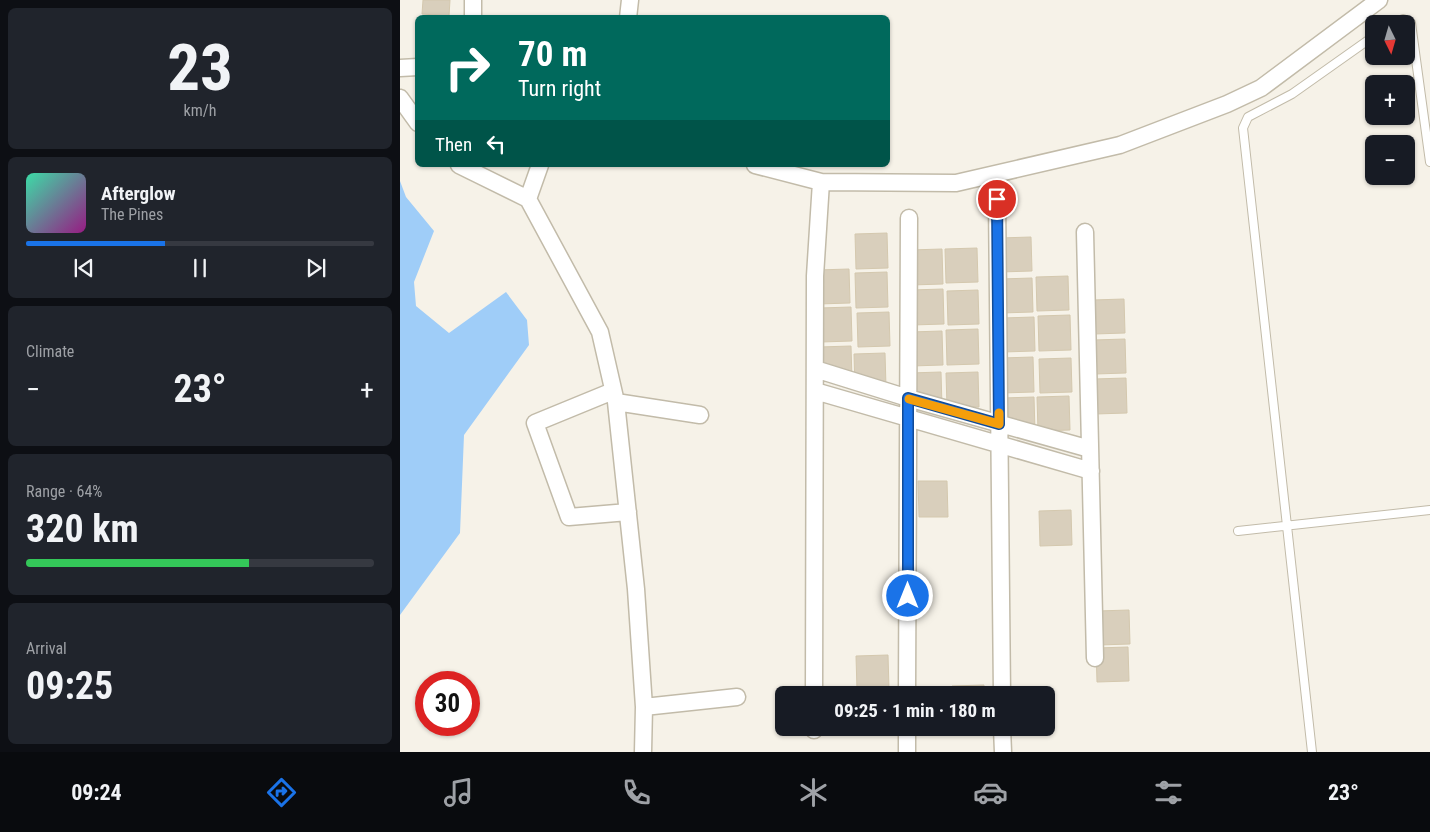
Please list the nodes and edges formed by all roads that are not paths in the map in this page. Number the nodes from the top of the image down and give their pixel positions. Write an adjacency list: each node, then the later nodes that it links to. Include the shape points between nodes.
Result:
1 (473, 0): 4 (street)
2 (630, 0): 5 (street)
3 (1379, 0): 18 (street, via 1261,88 1120,145 956,183)
4 (472, 15)
5 (628, 15)
6 (1365, 42): 35 (lane, via 1292,94 1248,117 1243,128)
7 (1415, 52): 11 (lane)
8 (415, 67): 9 (street)
9 (400, 68)
10 (1430, 88): 11 (lane)
11 (1420, 89): 14 (lane)
12 (400, 98): 13 (street)
13 (415, 119)
14 (1430, 162)
15 (463, 167): 19 (street)
16 (539, 167): 19 (street)
17 (764, 167): 18 (street)
18 (821, 182): 23 (street, via 815,276)
19 (528, 199): 25 (street, via 600,332)
20 (997, 199): 29 (street)
21 (909, 218): 26 (street)
22 (1085, 232): 31 (street)
23 (815, 368): 24 (street); 26 (street)
24 (815, 391): 28 (street); 38 (street)
25 (614, 397): 27 (street); 34 (street); 34 (street, via 536,423 569,517)
26 (908, 398): 28 (street); 29 (street)
27 (700, 415)
28 (908, 418): 30 (street); 39 (street)
29 (999, 424): 30 (street); 31 (street)
30 (999, 444): 32 (street); 40 (street)
31 (1090, 449): 32 (street)
32 (1091, 471): 37 (street)
33 (1430, 510): 35 (lane)
34 (628, 512): 42 (street)
35 (1287, 526): 36 (lane); 48 (lane)
36 (1238, 531)
37 (1095, 658)
38 (814, 686)
39 (907, 686)
40 (1002, 686)
41 (737, 698): 42 (street)
42 (644, 707): 45 (street)
43 (907, 736): 46 (street)
44 (1002, 736): 47 (street)
45 (643, 752)
46 (907, 752)
47 (1003, 752)
48 (1312, 752)

